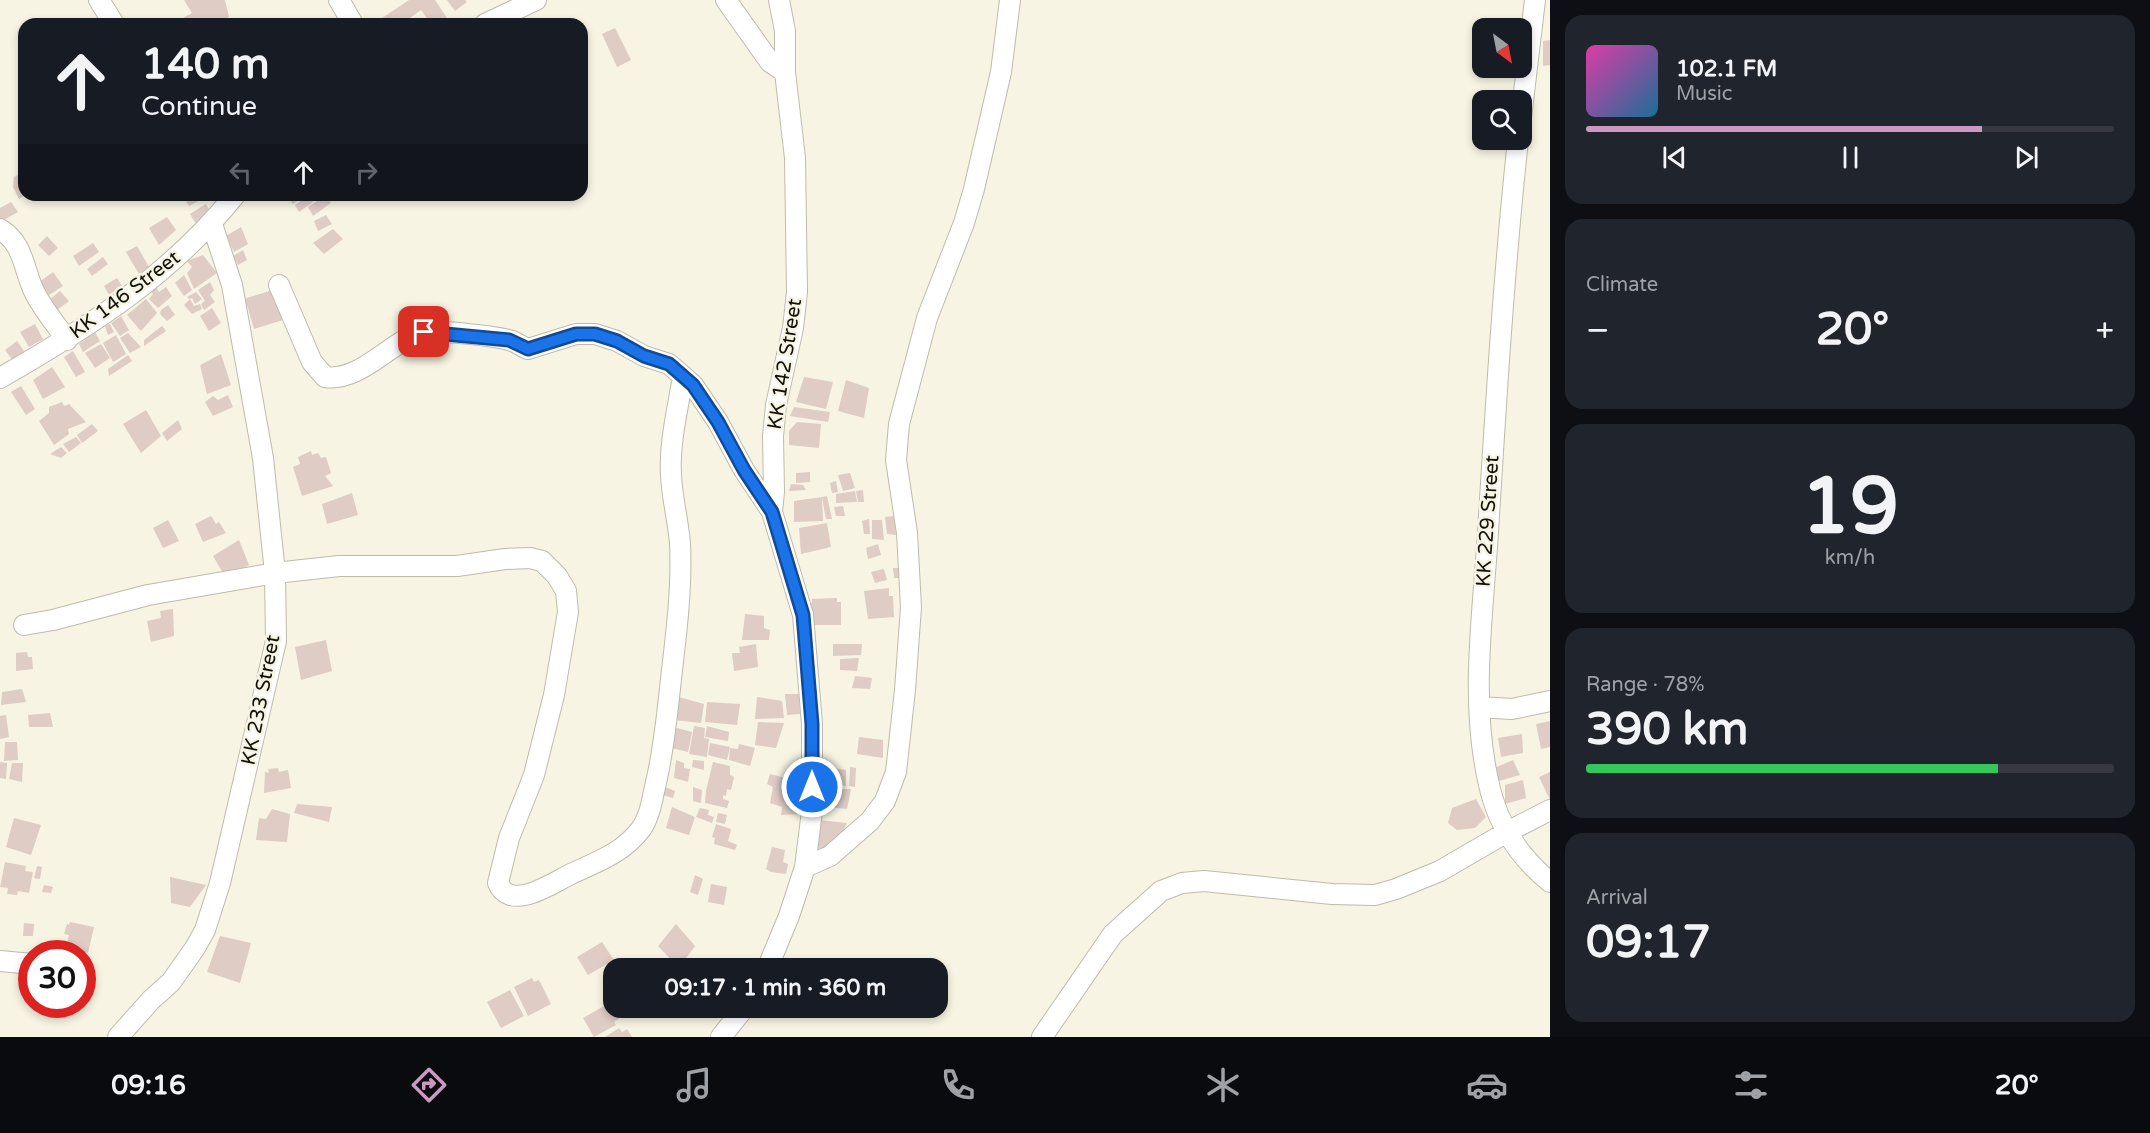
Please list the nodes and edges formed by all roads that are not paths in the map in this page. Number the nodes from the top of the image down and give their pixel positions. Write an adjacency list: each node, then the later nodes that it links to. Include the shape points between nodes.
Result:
1 (99, 0): 8 (street)
2 (339, 0): 9 (street)
3 (536, 0): 10 (street)
4 (726, 0): 11 (street, via 770,62)
5 (779, 0): 11 (street, KK 142 Street, via 785,31)
6 (1010, 0): 27 (street, via 1001,72 974,189 927,318 899,424 896,460 907,533 911,607 896,772 885,801 870,821 830,856)
7 (1535, 0): 12 (street)
8 (110, 18)
9 (350, 18)
10 (498, 18)
11 (785, 72): 20 (street, KK 142 Street, via 795,158 796,292 794,328 776,405)
12 (1524, 90)
13 (1517, 150): 24 (street, KK 229 Street, via 1481,609)
14 (216, 210): 17 (street, KK 146 Street, via 158,274); 21 (street, KK 233 Street, via 263,458)
15 (0, 229): 17 (street, via 18,246 34,290)
16 (279, 285): 18 (street, via 312,362 325,377 348,375 416,334 430,332 509,340 528,349 576,334 595,334 669,364)
17 (67, 340): 19 (street, KK 146 Street)
18 (683, 376): 20 (street, via 718,422); 21 (street, via 672,444 671,476 680,543 676,639 664,745 643,827 627,846 591,866 516,897 504,893 498,883 509,838 534,775 554,696 568,612 566,591 542,561 530,558 457,566 339,566)
19 (0, 378)
20 (772, 512): 27 (street, KK 142 Street, via 803,615 805,635 812,764)
21 (275, 573): 22 (street, via 148,596); 33 (street, KK 233 Street, via 276,641 210,913 195,948 171,982)
22 (24, 625)
23 (1550, 700): 24 (street, via 1512,709)
24 (1479, 707): 26 (street, KK 229 Street, via 1488,782)
25 (1550, 810): 26 (street)
26 (1507, 832): 28 (street, KK 229 Street, via 1519,852); 35 (street, via 1440,871 1375,895 1204,881 1182,883 1161,891 1113,934)
27 (806, 867): 29 (street, KK 142 Street)
28 (1550, 882)
29 (772, 958)
30 (0, 961): 31 (street)
31 (18, 963)
32 (736, 1018): 34 (street)
33 (118, 1037)
34 (721, 1037)
35 (1042, 1037)

